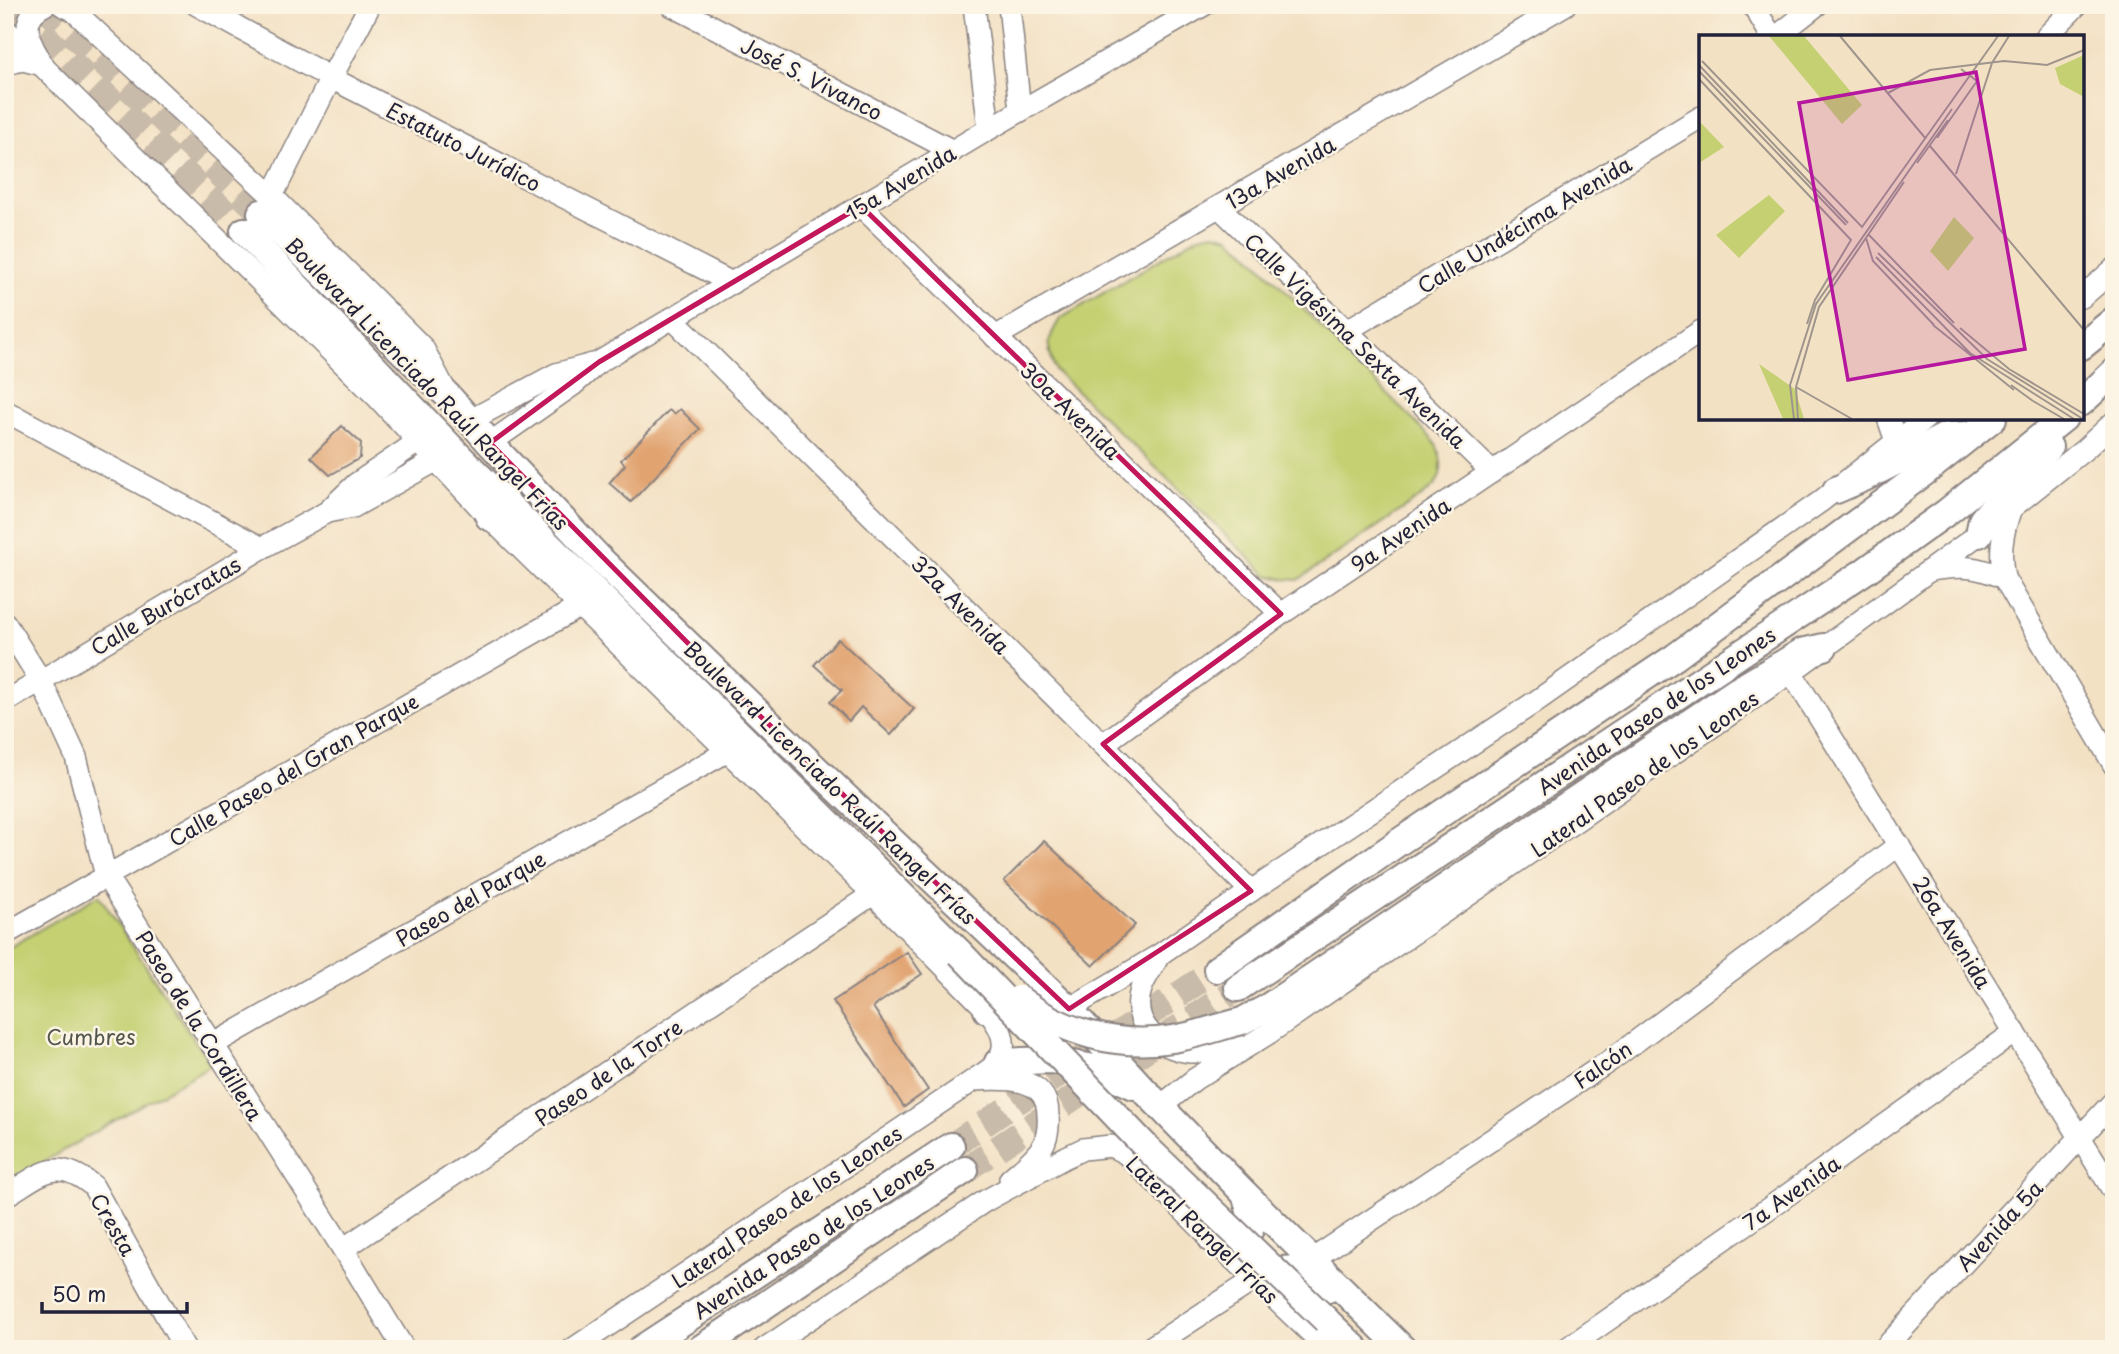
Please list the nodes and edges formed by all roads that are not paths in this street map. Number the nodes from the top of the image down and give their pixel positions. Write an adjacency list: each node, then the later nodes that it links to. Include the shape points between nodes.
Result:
1 (44, 5): 18 (street, via 34,13 27,33)
2 (62, 5): 26 (street, via 73,10)
3 (197, 5): 19 (street, Estatuto Jurídico)
4 (370, 5): 19 (street)
5 (671, 5): 23 (street, José S. Vivanco)
6 (974, 5): 22 (street)
7 (1009, 5): 20 (street)
8 (1204, 5): 20 (street, 15a Avenida)
9 (1565, 5): 25 (street, 13a Avenida)
10 (1753, 5): 14 (street)
11 (1817, 5): 15 (street)
12 (2077, 5): 16 (street)
13 (5, 29): 18 (street)
14 (1773, 35)
15 (1777, 35)
16 (2048, 35)
17 (5, 64): 18 (street, via 23,60)
18 (43, 65): 38 (street)
19 (331, 78): 26 (street); 28 (street, Estatuto Jurídico)
20 (1020, 111): 22 (street, 15a Avenida)
21 (1699, 118): 32 (street, Calle Undécima Avenida)
22 (989, 129): 23 (street, 15a Avenida)
23 (953, 151): 24 (street, 15a Avenida)
24 (861, 206): 28 (street, 15a Avenida); 34 (street, 30a Avenida)
25 (1219, 207): 32 (street, Calle Vigésima Sexta Avenida); 34 (street, 13a Avenida)
26 (259, 213): 46 (main road, Boulevard Licenciado Raúl Rangel Frías); 48 (main road, Boulevard Licenciado Raúl Rangel Frías)
27 (2114, 269): 29 (street)
28 (732, 284): 30 (street, 15a Avenida)
29 (2084, 295)
30 (672, 318): 36 (street, 15a Avenida); 70 (street, 32a Avenida)
31 (2114, 320): 35 (main road)
32 (1346, 331): 53 (street, Calle Vigésima Sexta Avenida)
33 (1699, 332): 53 (street, 9a Avenida)
34 (995, 337): 63 (street, 30a Avenida)
35 (2084, 344)
36 (599, 362): 46 (street, 15a Avenida, via 556,374); 51 (street, 15a Avenida)
37 (2114, 372): 39 (main road)
38 (377, 398): 48 (main road)
39 (2084, 400)
40 (5, 411): 59 (street)
41 (1889, 420): 50 (street)
42 (1923, 420): 50 (street)
43 (1991, 420): 49 (main road, Avenida Paseo de los Leones)
44 (2062, 420): 82 (main road, Avenida Paseo de los Leones, via 1865,571)
45 (2069, 420): 58 (main road, via 1982,520)
46 (469, 421): 51 (main road, Boulevard Licenciado Raúl Rangel Frías)
47 (2114, 422): 55 (street, Lateral Paseo de los Leones)
48 (426, 433): 52 (main road, Boulevard Licenciado Raúl Rangel Frías); 56 (street, Calle Burócratas, via 356,484)
49 (1972, 435): 54 (main road, via 1946,436); 81 (main road, Avenida Paseo de los Leones, via 1675,657)
50 (1896, 441): 54 (street)
51 (490, 443): 80 (main road, Boulevard Licenciado Raúl Rangel Frías, via 757,713)
52 (449, 460): 56 (street, Calle Burócratas, via 353,507); 57 (main road); 78 (main road, Boulevard Licenciado Raúl Rangel Frías, via 524,520)
53 (1492, 472): 63 (street, 9a Avenida)
54 (1836, 490): 75 (street, via 1535,702)
55 (2010, 511): 58 (street, Lateral Paseo de los Leones); 61 (street, via 2001,545)
56 (327, 512): 59 (street, Calle Burócratas)
57 (489, 517): 62 (street)
58 (1979, 534): 60 (street, Lateral Paseo de los Leones)
59 (262, 548): 68 (street, Calle Burócratas)
60 (1929, 571): 61 (street, via 1970,567); 66 (street, Lateral Paseo de los Leones)
61 (2004, 578): 72 (street)
62 (581, 606): 71 (street); 74 (street, Calle Paseo del Gran Parque)
63 (1281, 614): 70 (street, 9a Avenida)
64 (5, 624): 65 (street, Paseo de la Cordillera)
65 (11, 641): 68 (street, Paseo de la Cordillera)
66 (1824, 646): 67 (street, Lateral Paseo de los Leones); 78 (main road, bridge, via 1802,652 1735,692 1242,1021 1173,1039 1094,1037 1037,1012)
67 (1791, 671): 73 (street, 26a Avenida); 86 (street, Lateral Paseo de los Leones)
68 (41, 681): 69 (street, Calle Burócratas); 74 (street, Paseo de la Cordillera, via 76,757)
69 (5, 702)
70 (1103, 744): 75 (street, 32a Avenida)
71 (728, 751): 76 (street); 87 (street, Paseo del Parque)
72 (2114, 765)
73 (1899, 845): 85 (street, 26a Avenida); 101 (street, Falcón, via 1611,1060)
74 (106, 876): 77 (street, Calle Paseo del Gran Parque); 87 (street, Paseo de la Cordillera)
75 (1251, 891): 79 (street)
76 (873, 894): 84 (street); 100 (street, Paseo de la Torre)
77 (5, 934)
78 (960, 953): 112 (main road, Boulevard Licenciado Raúl Rangel Frías, bridge, via 1149,1150)
79 (1159, 955): 83 (street); 86 (street, via 1141,990 1139,1010 1145,1028 1169,1047 1214,1051)
80 (1024, 965): 83 (main road, Boulevard Licenciado Raúl Rangel Frías); 84 (main road, via 1034,992 1026,1010)
81 (1217, 969)
82 (1238, 988)
83 (1069, 1009): 90 (main road, Boulevard Licenciado Raúl Rangel Frías)
84 (987, 1010): 88 (street, via 1003,1037)
85 (2015, 1032): 92 (street, 26a Avenida); 113 (street, 7a Avenida)
86 (1269, 1033): 90 (street, Lateral Paseo de los Leones, via 1195,1079)
87 (212, 1045): 100 (street, Paseo de la Cordillera)
88 (998, 1062): 89 (street, Lateral Paseo de los Leones); 90 (main road, via 1051,1060 1094,1068)
89 (974, 1080): 98 (street, via 1021,1080 1038,1090 1048,1105 1049,1131 1042,1148); 106 (street, Lateral Paseo de los Leones)
90 (1153, 1098): 96 (main road, Boulevard Licenciado Raúl Rangel Frías)
91 (2114, 1101): 92 (street, Avenida 5a)
92 (2081, 1138): 95 (street, 26a Avenida); 114 (street, Avenida 5a)
93 (951, 1146): 107 (main road, Avenida Paseo de los Leones)
94 (965, 1170): 108 (main road, Avenida Paseo de los Leones)
95 (2114, 1192)
96 (1245, 1194): 99 (main road, via 1251,1227 1245,1235); 101 (main road, Boulevard Licenciado Raúl Rangel Frías)
97 (5, 1196): 104 (street, Cresta, via 48,1170 78,1174 93,1186)
98 (985, 1201): 99 (street, Lateral Rangel Frías, via 1083,1149 1111,1146 1125,1153); 109 (street)
99 (1212, 1239): 102 (street, Lateral Rangel Frías)
100 (343, 1249): 105 (street, Paseo de la Cordillera)
101 (1304, 1264): 102 (main road); 103 (main road, Boulevard Licenciado Raúl Rangel Frías, via 1306,1272)
102 (1254, 1280): 110 (street); 111 (street, Lateral Rangel Frías)
103 (1395, 1342)
104 (185, 1349)
105 (404, 1349)
106 (573, 1349)
107 (641, 1349)
108 (700, 1349)
109 (764, 1349)
110 (1148, 1349)
111 (1328, 1349)
112 (1356, 1349)
113 (1566, 1349)
114 (1884, 1349)

